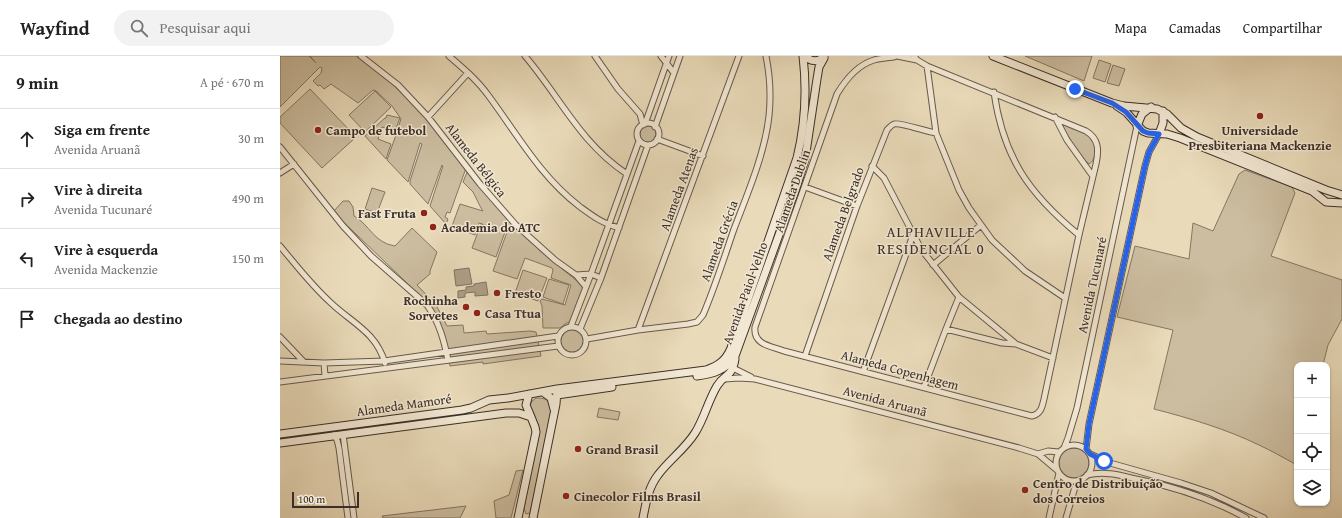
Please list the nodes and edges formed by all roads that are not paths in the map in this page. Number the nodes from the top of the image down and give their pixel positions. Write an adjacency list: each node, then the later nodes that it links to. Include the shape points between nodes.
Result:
1 (361, 56): 24 (street, Alameda Bélgica, via 398,85)
2 (449, 56): 18 (street)
3 (525, 56): 39 (street, via 586,138)
4 (595, 56): 26 (street, via 618,89 640,114)
5 (661, 56): 16 (street)
6 (669, 56): 16 (street)
7 (680, 56): 19 (street)
8 (739, 56): 35 (street, Alameda Atenas)
9 (766, 56): 63 (street, Alameda Grécia, via 770,93 767,131 703,315 697,322)
10 (804, 56): 13 (main road, Avenida Paiol Velho, via 816,61); 89 (main road, Avenida Paiol Velho, via 804,108 797,158 725,360 706,370)
11 (894, 56): 14 (street, Alameda Dublin); 15 (street)
12 (993, 56): 21 (main road)
13 (825, 57): 71 (main road, Avenida Paiol Velho, via 819,67 805,159)
14 (877, 58): 41 (street, Alameda Dublin, via 855,71 837,94)
15 (915, 58): 17 (street)
16 (666, 64): 19 (street); 26 (street)
17 (927, 66): 20 (street); 29 (street)
18 (468, 73): 24 (street); 47 (street, via 488,95 557,188 598,220)
19 (674, 73): 28 (street)
20 (994, 92): 25 (street); 50 (street, via 997,115 1006,143 1020,171 1048,208)
21 (1112, 103): 22 (main road, via 1133,108); 27 (main road, via 1126,112)
22 (1151, 107): 23 (main road); 27 (main road, via 1142,114)
23 (1163, 111): 30 (main road, via 1163,123); 42 (main road, via 1181,128 1197,138)
24 (428, 117): 55 (street, Alameda Bélgica, via 515,224)
25 (1055, 117): 40 (street, via 1067,140); 40 (street, via 1086,130 1094,137 1098,152)
26 (644, 124): 28 (street); 32 (street, via 638,130)
27 (1137, 126): 30 (main road, via 1148,133); 102 (street, Avenida Tucunaré, via 1077,408)
28 (655, 127): 31 (street, via 658,132)
29 (936, 133): 37 (street, Alameda Belgrado, via 900,123 894,124 887,130); 48 (street, via 958,190)
30 (1159, 134): 44 (main road, via 1175,136 1248,164 1312,191); 103 (street, Avenida Tucunaré, via 1145,166 1089,424)
31 (657, 139): 33 (street); 35 (street)
32 (639, 141): 33 (street); 39 (street)
33 (648, 145): 49 (street)
34 (280, 147): 36 (street)
35 (703, 156): 63 (street, Alameda Atenas)
36 (294, 164): 38 (street); 70 (street, via 343,226 371,256 427,305 441,331)
37 (872, 166): 46 (street, Alameda Belgrado); 51 (street, via 884,178)
38 (280, 173)
39 (627, 174): 47 (street)
40 (1092, 175): 50 (street)
41 (805, 187): 46 (street); 67 (street, Alameda Dublin, via 755,327 756,338)
42 (1329, 191): 43 (main road); 44 (main road, via 1323,193); 44 (main road, via 1333,198)
43 (1342, 195)
44 (1325, 201): 45 (main road)
45 (1342, 203)
46 (857, 206): 72 (street, Alameda Belgrado)
47 (608, 224): 49 (street); 54 (street)
48 (981, 225): 53 (street); 59 (street, via 992,240 1025,272)
49 (619, 228): 56 (street)
50 (1079, 235): 59 (street)
51 (913, 236): 53 (street); 81 (street)
52 (280, 246): 77 (street, via 331,303 371,336 378,344)
53 (933, 265): 58 (street)
54 (591, 274): 55 (street); 56 (street); 57 (street)
55 (576, 275): 57 (street, Alameda Bélgica)
56 (601, 278): 61 (street)
57 (586, 287): 60 (street)
58 (959, 297): 62 (street); 68 (street)
59 (1065, 298): 73 (street)
60 (570, 326): 61 (street); 64 (street)
61 (580, 329): 66 (street)
62 (946, 329): 68 (street); 87 (street)
63 (638, 330): 66 (street, Alameda Grécia)
64 (558, 336): 69 (street); 70 (street)
65 (280, 337): 76 (street)
66 (586, 339): 69 (street, via 584,350 578,354 566,354)
67 (763, 344): 72 (street, Alameda Copenhagem)
68 (1016, 344): 73 (street)
69 (558, 346): 74 (street)
70 (447, 353): 74 (street); 77 (street)
71 (735, 356): 80 (main road); 82 (main road, Avenida Paiol Velho, via 724,368)
72 (805, 356): 81 (street, Alameda Copenhagem)
73 (1053, 358): 87 (street, Alameda Copenhagem, via 1042,408 1032,416)
74 (448, 360): 79 (street)
75 (280, 361): 76 (street)
76 (303, 361): 78 (street)
77 (384, 361): 78 (street); 79 (street)
78 (324, 363): 83 (street)
79 (386, 368): 83 (street)
80 (733, 368): 84 (main road); 85 (street)
81 (863, 372): 87 (street, Alameda Copenhagem)
82 (710, 374): 84 (main road); 89 (main road, Avenida Paiol Velho)
83 (325, 376): 86 (street)
84 (725, 379): 85 (street, Avenida Aruanã); 114 (main road, via 716,388 694,435 654,482 646,500)
85 (755, 379): 105 (street, Avenida Aruanã)
86 (280, 382)
87 (924, 387)
88 (543, 392): 89 (main road, Alameda Mamoré); 90 (main road, Alameda Mamoré); 91 (main road, via 551,398)
89 (557, 392): 91 (main road)
90 (529, 394): 92 (main road, Alameda Mamoré, via 489,400 466,409); 93 (main road, via 526,405)
91 (554, 411): 113 (main road)
92 (435, 413): 94 (main road); 95 (main road, Alameda Mamoré)
93 (531, 417): 94 (main road, Alameda Mamoré, via 519,413); 110 (main road, via 536,432)
94 (436, 422): 97 (main road, Alameda Mamoré)
95 (296, 432): 96 (main road, Alameda Mamoré); 99 (main road)
96 (280, 434)
97 (343, 434): 98 (main road, Alameda Mamoré); 101 (street)
98 (334, 435): 99 (main road, Alameda Mamoré); 101 (street)
99 (297, 440): 100 (main road, Alameda Mamoré)
100 (280, 443)
101 (342, 448): 111 (street); 112 (street)
102 (1064, 448): 103 (street, via 1075,445); 104 (street)
103 (1088, 451): 106 (street); 109 (street, via 1092,465)
104 (1059, 452): 105 (street, Avenida Aruanã, via 1048,451); 107 (street, via 1056,457)
105 (1038, 454): 107 (street, Avenida Aruanã)
106 (1110, 463): 108 (street); 118 (street, via 1211,493)
107 (1058, 471): 109 (street, via 1071,481); 115 (street)
108 (1106, 473): 109 (street); 117 (street, via 1205,498)
109 (1085, 477): 116 (street, via 1075,487)
110 (519, 514): 113 (main road)
111 (348, 518)
112 (354, 518)
113 (533, 518)
114 (643, 518)
115 (1049, 518)
116 (1066, 518)
117 (1246, 518)
118 (1264, 518)

